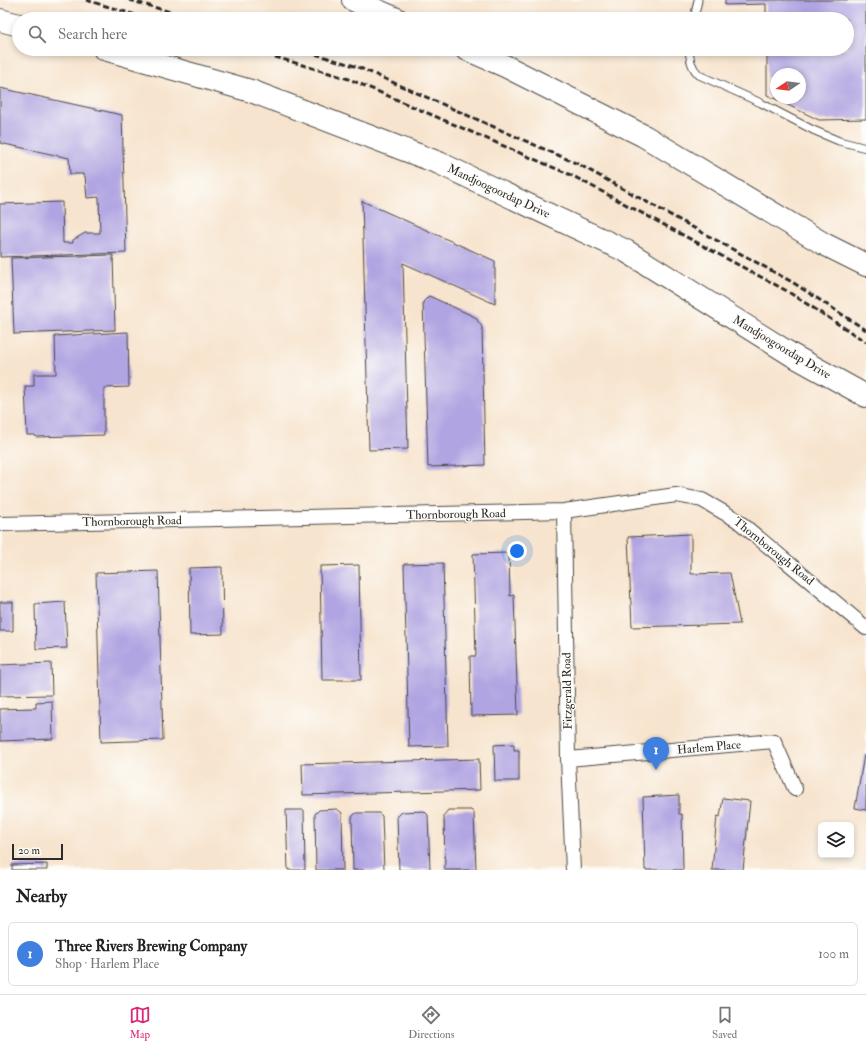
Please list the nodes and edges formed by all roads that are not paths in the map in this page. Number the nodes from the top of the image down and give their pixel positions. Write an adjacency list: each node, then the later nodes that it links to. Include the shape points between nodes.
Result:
1 (354, 0): 3 (highway)
2 (698, 0): 4 (lane)
3 (381, 12)
4 (695, 12)
5 (0, 20): 6 (highway)
6 (12, 23)
7 (128, 56): 12 (highway, Mandjoogoordap Drive, via 251,91 439,163 626,251 792,355)
8 (482, 56): 11 (highway, via 644,136 824,244)
9 (690, 56): 10 (lane, via 693,70 699,75 813,130 839,141)
10 (866, 148)
11 (866, 265)
12 (866, 396)
13 (564, 511): 14 (street, Thornborough Road); 15 (street, Thornborough Road, via 676,495 702,500 737,520); 16 (street, Fitzgerald Road)
14 (0, 524)
15 (866, 628)
16 (568, 759): 17 (street, Harlem Place, via 774,741); 18 (street, Fitzgerald Road)
17 (795, 789)
18 (573, 870)

